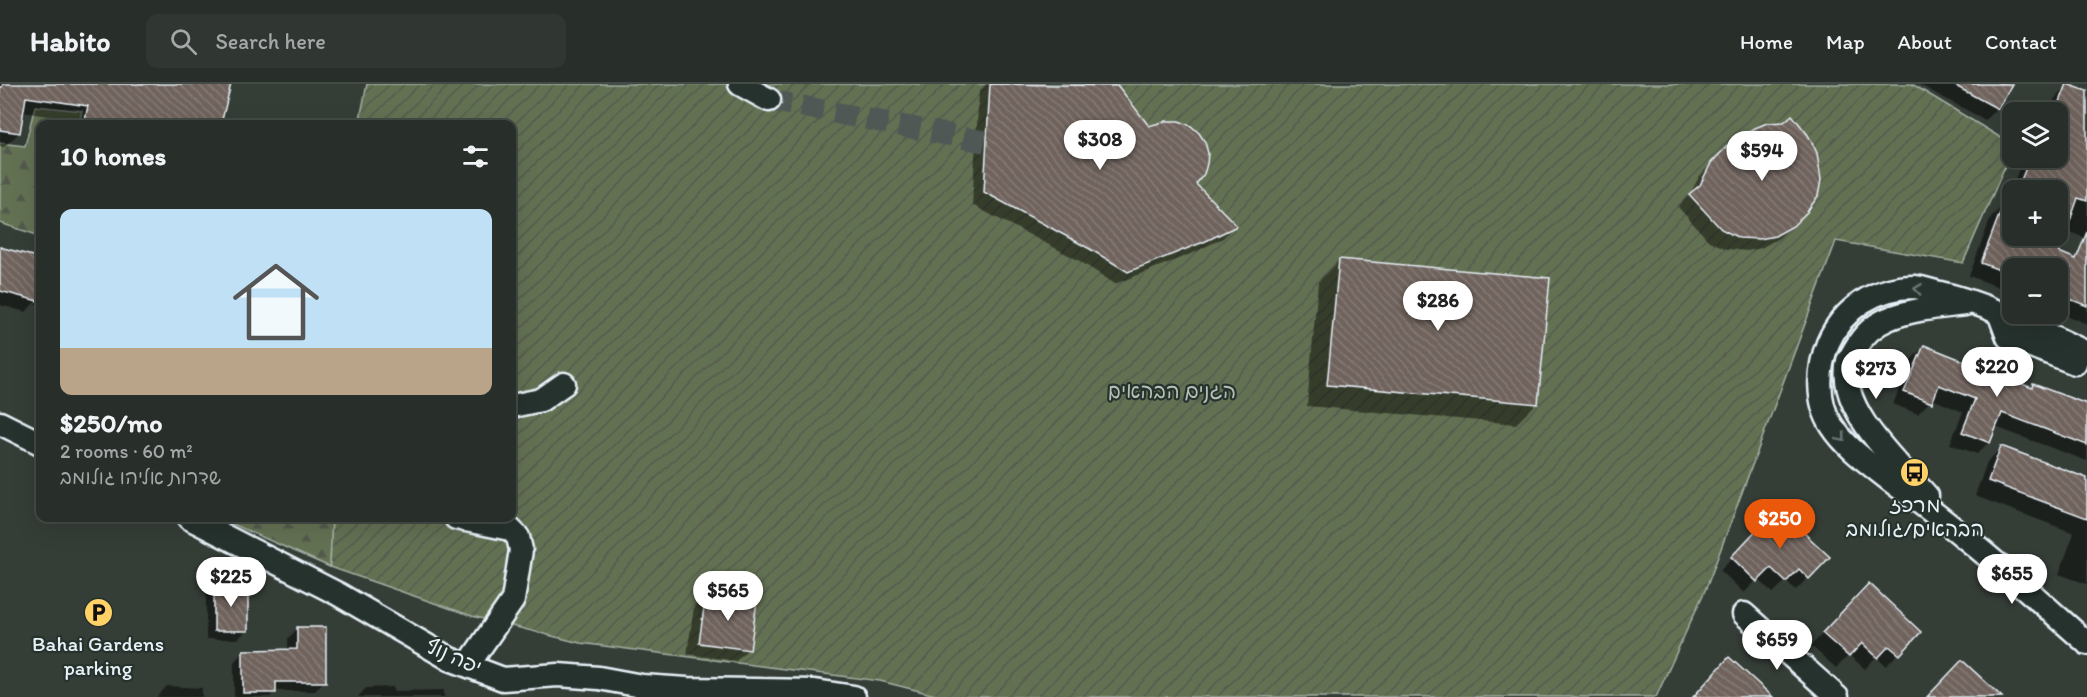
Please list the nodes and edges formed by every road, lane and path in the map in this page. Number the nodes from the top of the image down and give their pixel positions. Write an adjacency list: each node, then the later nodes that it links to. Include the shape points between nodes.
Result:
1 (740, 84): 2 (street)
2 (769, 100)
3 (1975, 302): 4 (street); 13 (street, via 1887,319 1864,334 1848,361 1852,401 1872,434); 13 (street, one-way to 13, via 1917,287 1871,296 1850,310 1835,328 1822,363 1820,388 1822,405 1844,442)
4 (1999, 313): 5 (street); 6 (street, via 2008,337)
5 (2087, 353)
6 (2087, 368)
7 (564, 384): 8 (street, via 541,400)
8 (516, 405)
9 (0, 423): 10 (street)
10 (36, 441)
11 (197, 522): 16 (street, יפה נוף, via 338,594 450,659)
12 (476, 522): 16 (street, via 510,529 518,537 521,550 513,600)
13 (1964, 536): 15 (street)
14 (1744, 614): 20 (street)
15 (2087, 643)
16 (468, 665): 17 (street, יפה נוף)
17 (504, 688): 18 (street, יפה נוף, via 558,675 687,690)
18 (786, 694): 19 (street, יפה נוף, via 815,691)
19 (854, 697)
20 (1837, 697)

